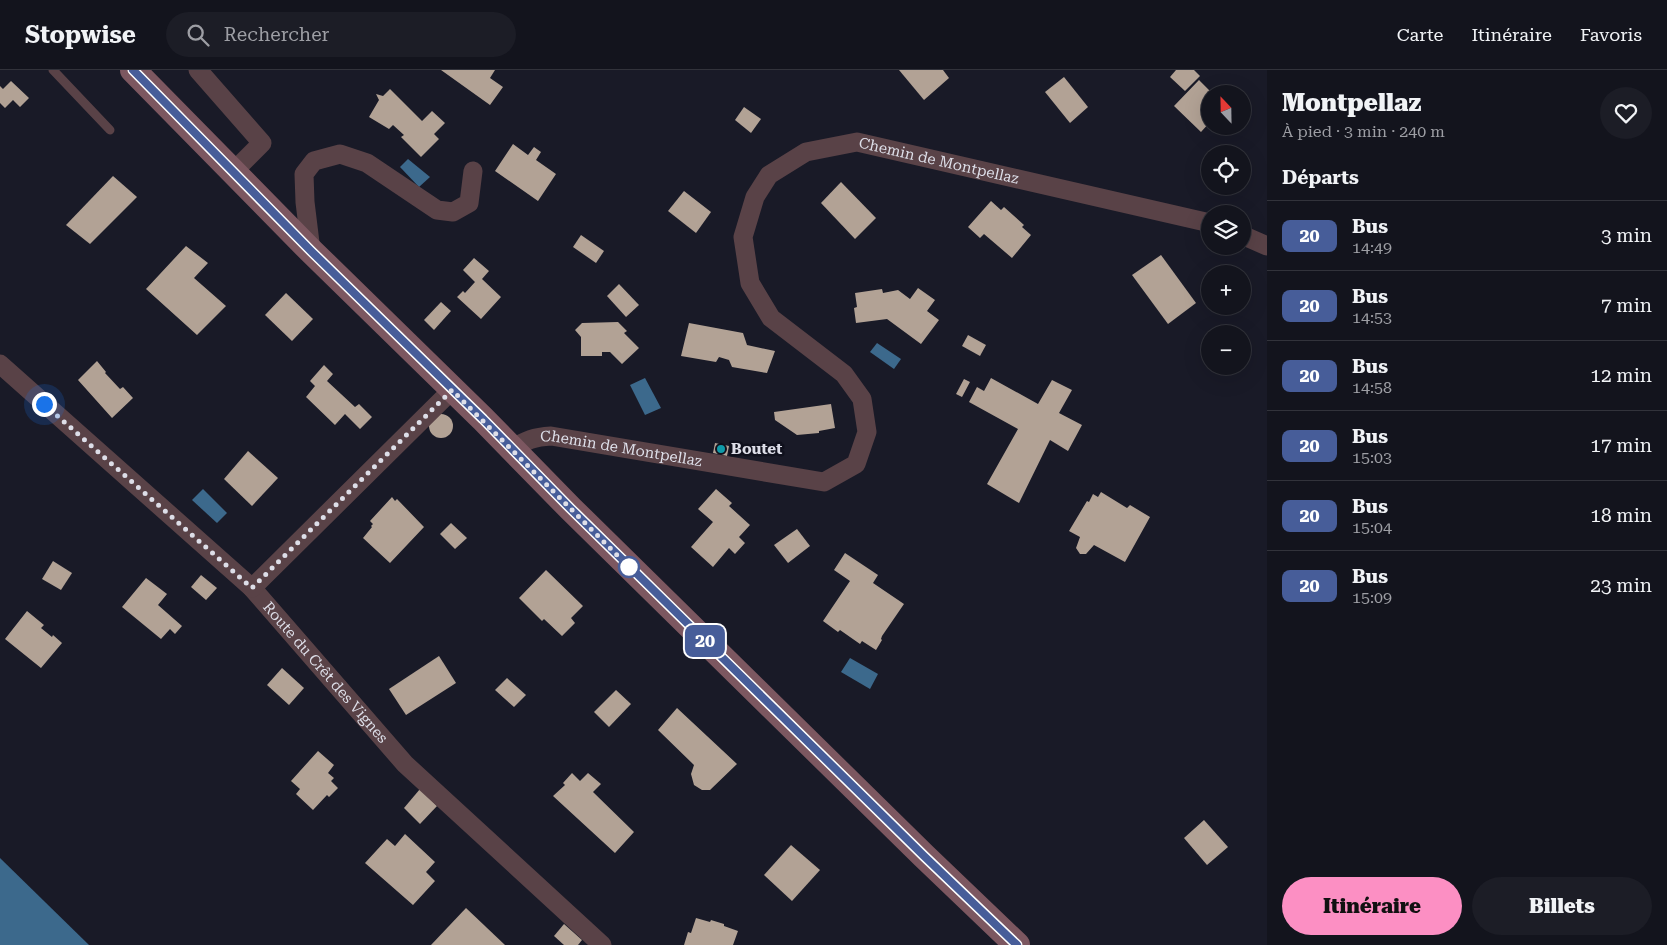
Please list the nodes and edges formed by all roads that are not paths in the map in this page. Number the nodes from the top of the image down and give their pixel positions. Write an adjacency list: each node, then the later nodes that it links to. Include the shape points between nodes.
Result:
1 (53, 70): 4 (lane)
2 (133, 70): 6 (main road)
3 (198, 70): 6 (street, via 262,143)
4 (110, 130)
5 (472, 171): 10 (street, via 470,203 453,212 437,210 367,163 340,154 314,161 304,174)
6 (233, 172): 10 (main road)
7 (1201, 221): 13 (street, Chemin de Montpellaz, via 857,142 806,152 769,175 755,197 743,237 747,265 750,283 771,318 844,374 862,400 867,432 856,464 824,482 551,436 525,441)
8 (1251, 239): 9 (street)
9 (1267, 246)
10 (311, 251): 12 (main road)
11 (0, 364): 14 (street, Route du Crêt des Vignes)
12 (452, 390): 13 (main road); 14 (street)
13 (513, 450): 16 (main road)
14 (252, 588): 15 (street, Route du Crêt des Vignes, via 406,764)
15 (602, 945)
16 (1017, 945)

